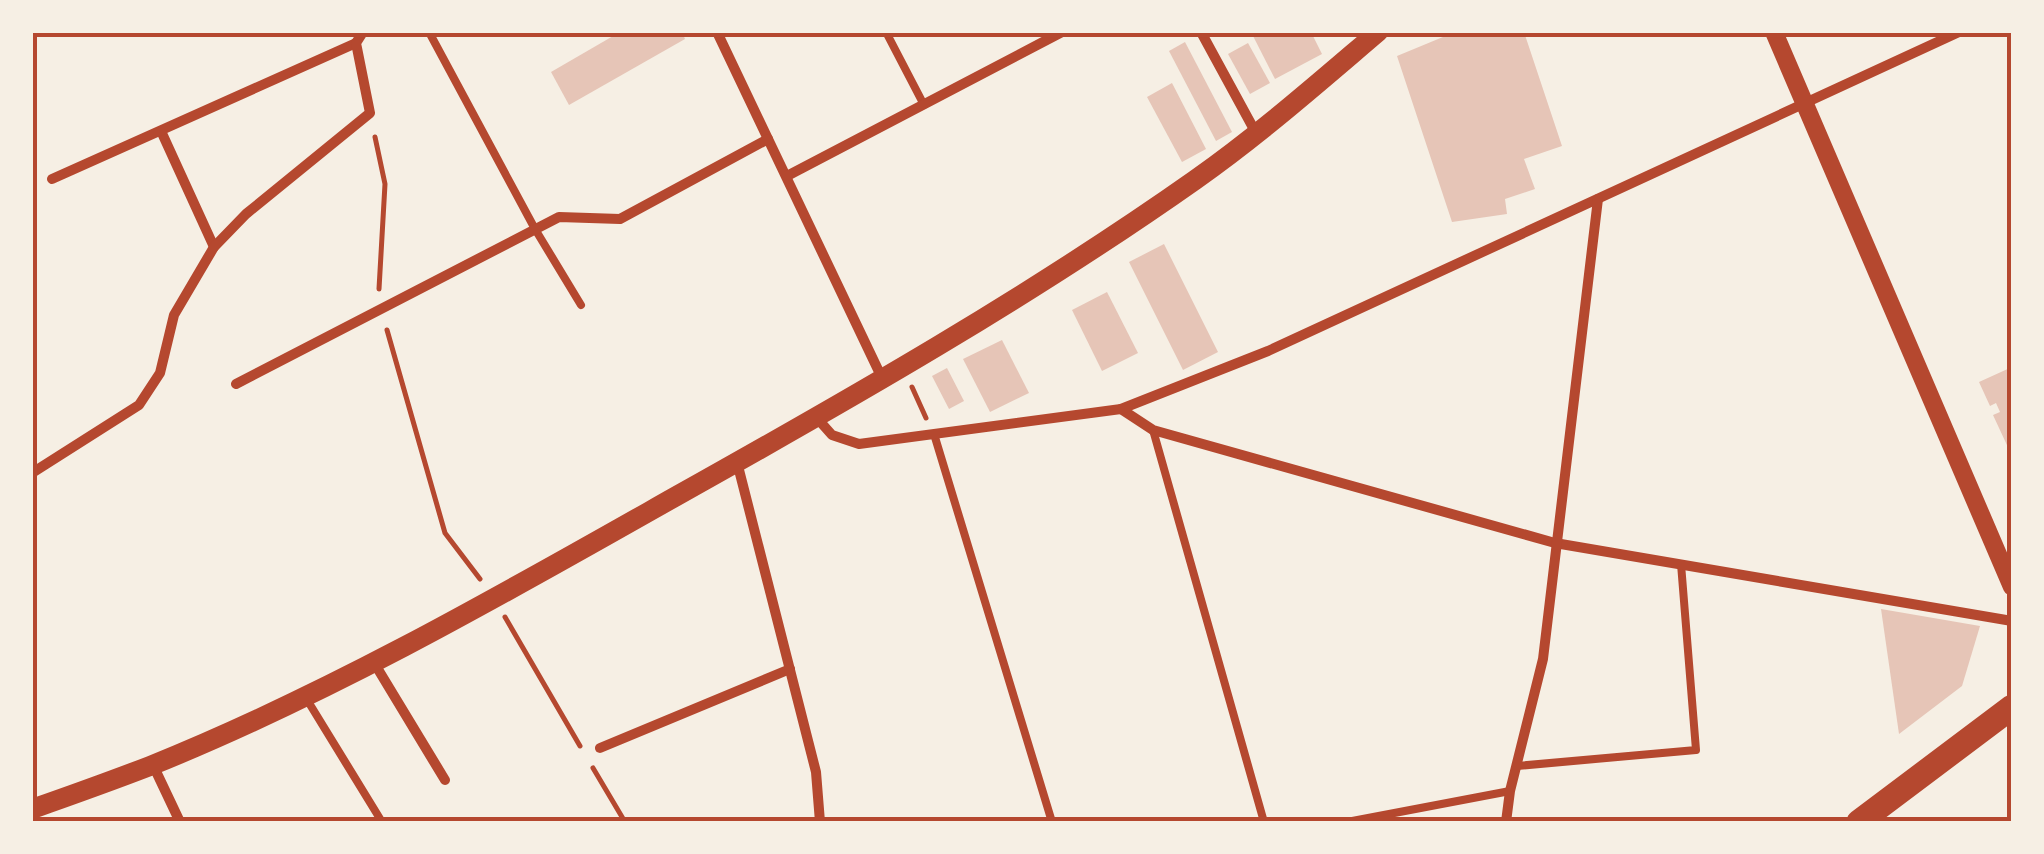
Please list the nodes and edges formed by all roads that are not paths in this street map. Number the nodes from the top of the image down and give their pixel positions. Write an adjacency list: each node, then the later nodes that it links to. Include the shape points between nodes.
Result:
1 (363, 32): 11 (street)
2 (429, 32): 20 (lane)
3 (717, 32): 16 (street)
4 (886, 32): 12 (lane)
5 (1062, 32): 10 (street)
6 (1201, 32): 15 (street)
7 (1378, 32): 15 (main road)
8 (1774, 32): 13 (street)
9 (1959, 32): 13 (street)
10 (1044, 37): 12 (street)
11 (356, 43): 14 (street); 21 (street, via 370,113)
12 (924, 106): 17 (street)
13 (1806, 106): 19 (street); 33 (street)
14 (161, 131): 18 (street); 21 (street)
15 (1257, 134): 23 (main road, via 1054,274)
16 (768, 139): 17 (street); 20 (street, via 620,220 559,217)
17 (787, 176): 23 (street)
18 (52, 179)
19 (1598, 198): 25 (street, via 1268,351); 31 (street)
20 (536, 229): 22 (lane); 24 (street)
21 (214, 247): 30 (street, via 174,315 160,373 138,405)
22 (582, 306)
23 (882, 378): 26 (main road)
24 (236, 384)
25 (1121, 409): 27 (street); 28 (street)
26 (816, 416): 28 (street, via 832,435 859,444); 29 (main road)
27 (1153, 430): 31 (street); 49 (lane)
28 (934, 434): 48 (lane)
29 (737, 462): 35 (main road); 36 (street)
30 (32, 473)
31 (1555, 543): 32 (street); 41 (street, via 1544,659)
32 (1681, 564): 34 (street); 41 (lane, via 1696,750)
33 (2012, 588)
34 (2012, 621)
35 (372, 660): 37 (main road); 42 (street)
36 (790, 669): 39 (street); 47 (street, via 816,772)
37 (304, 695): 40 (main road); 46 (lane)
38 (2012, 707): 52 (main road)
39 (600, 748)
40 (153, 764): 44 (main road); 45 (street)
41 (1517, 766): 43 (street)
42 (444, 780)
43 (1510, 791): 50 (lane); 51 (street)
44 (32, 809)
45 (180, 822)
46 (382, 822)
47 (820, 822)
48 (1052, 822)
49 (1264, 822)
50 (1347, 822)
51 (1506, 822)
52 (1858, 822)

